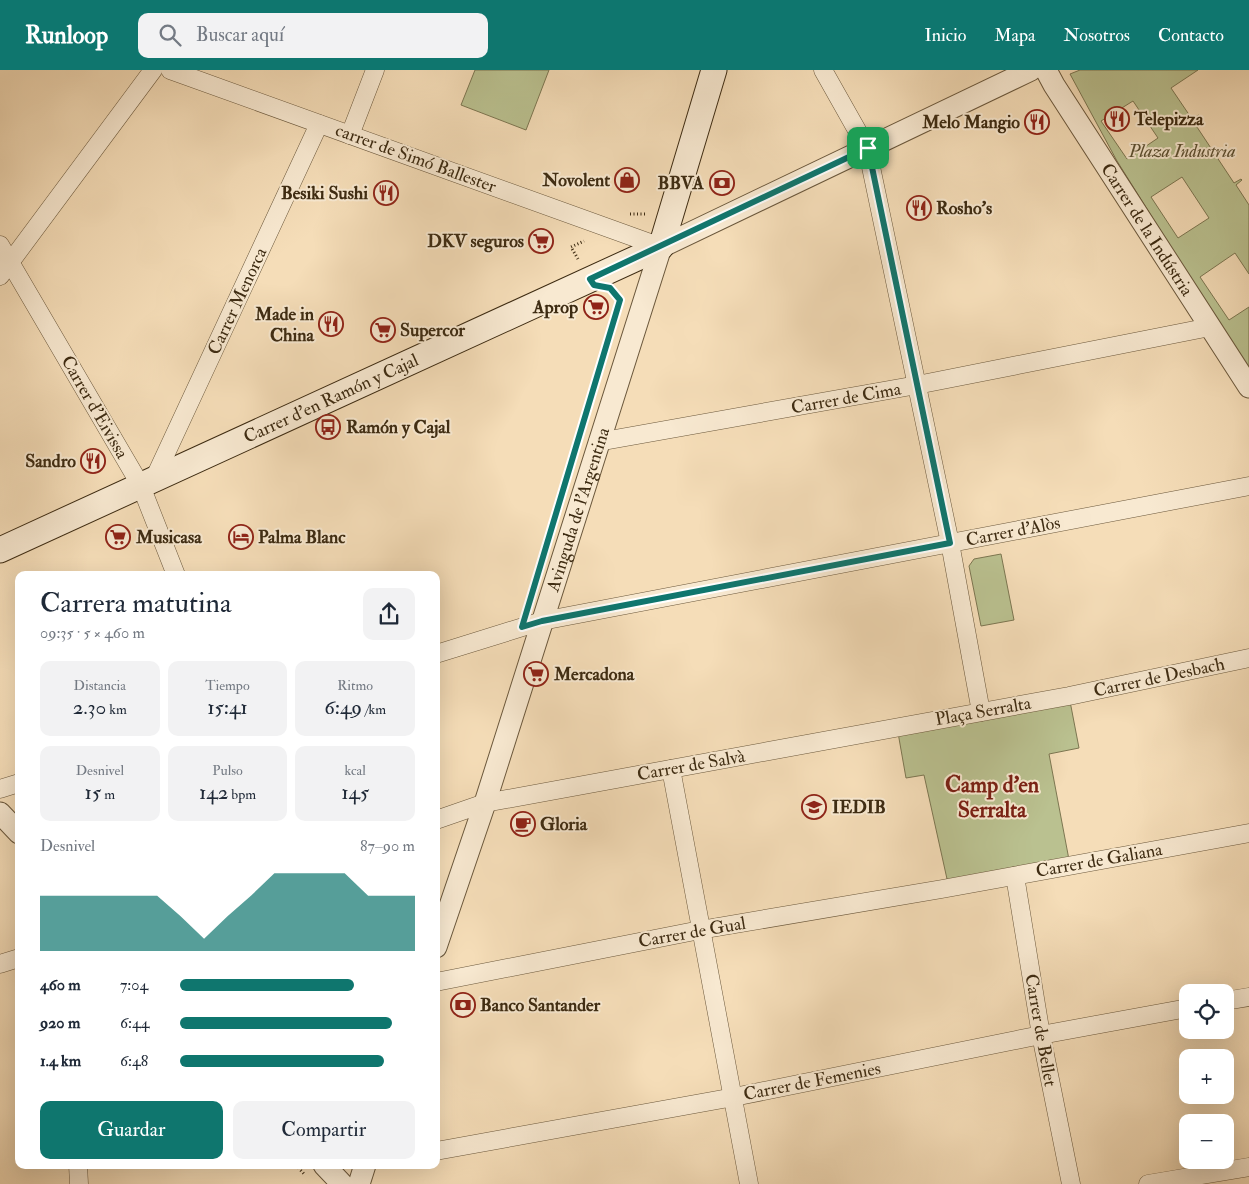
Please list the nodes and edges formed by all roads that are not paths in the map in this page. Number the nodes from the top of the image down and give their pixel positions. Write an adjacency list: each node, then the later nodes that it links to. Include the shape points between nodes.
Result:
1 (153, 70): 13 (street)
2 (170, 70): 8 (street, carrer de Simó Ballester)
3 (375, 70): 9 (street)
4 (714, 70): 12 (main road, Avinguda de l'Argentina)
5 (823, 70): 10 (street)
6 (1030, 70): 10 (street)
7 (1046, 70): 14 (street, Carrer de la Indústria)
8 (319, 124): 9 (street, carrer de Simó Ballester); 18 (street, Carrer Menorca)
9 (350, 135): 12 (street, carrer de Simó Ballester)
10 (868, 148): 12 (street); 15 (street)
11 (0, 246): 13 (street, Carrer d'Eivissa)
12 (661, 247): 17 (street, Avinguda de l'Argentina); 18 (main road, Carrer d'en Ramón y Cajal)
13 (5, 269): 18 (street, Carrer d'Eivissa)
14 (1210, 327): 15 (street, Carrer de Cima); 16 (street, Carrer de la Indústria)
15 (917, 385): 17 (street, Carrer de Cima); 20 (street)
16 (1249, 387)
17 (598, 442): 23 (street, Avinguda de l'Argentina)
18 (147, 482): 21 (main road, Carrer d'en Ramón y Cajal); 22 (street, Carrer d'Eivissa)
19 (1249, 486): 20 (street, Carrer d'Alòs)
20 (950, 543): 23 (street, Carrer d'Alòs); 27 (street)
21 (0, 550)
22 (175, 571)
23 (542, 621): 24 (street, Carrer d'Alòs); 32 (street, Avinguda de l'Argentina)
24 (440, 653)
25 (1249, 658): 26 (street, Carrer de Desbach)
26 (1069, 696): 27 (street, Plaça Serralta)
27 (981, 712): 28 (street, Plaça Serralta)
28 (896, 727): 29 (street, Carrer de Salvà)
29 (671, 769): 32 (street, Carrer de Salvà); 39 (street)
30 (15, 784): 31 (street)
31 (0, 789)
32 (485, 803): 34 (street, Carrer de Salvà); 40 (street, Avinguda de l'Argentina)
33 (0, 813): 35 (street)
34 (440, 819)
35 (15, 829)
36 (1249, 833): 37 (street, Carrer de Galiana)
37 (1015, 876): 38 (street, Carrer de Galiana); 47 (street, Carrer de Bellet)
38 (949, 888): 39 (street, Carrer de Gual)
39 (700, 930): 43 (street, Carrer de Gual); 48 (street)
40 (440, 935)
41 (15, 959): 42 (street)
42 (0, 964)
43 (440, 981)
44 (1249, 997): 45 (street)
45 (1234, 1000)
46 (1179, 1010): 47 (street, Carrer de Femenies)
47 (1041, 1035): 48 (street, Carrer de Femenies); 56 (street, Carrer de Bellet)
48 (734, 1097): 49 (street, Carrer de Femenies); 55 (street)
49 (440, 1151)
50 (1249, 1167): 57 (street)
51 (78, 1169): 53 (street)
52 (328, 1169): 54 (street)
53 (79, 1184)
54 (342, 1184)
55 (749, 1184)
56 (1071, 1184)
57 (1148, 1184)

